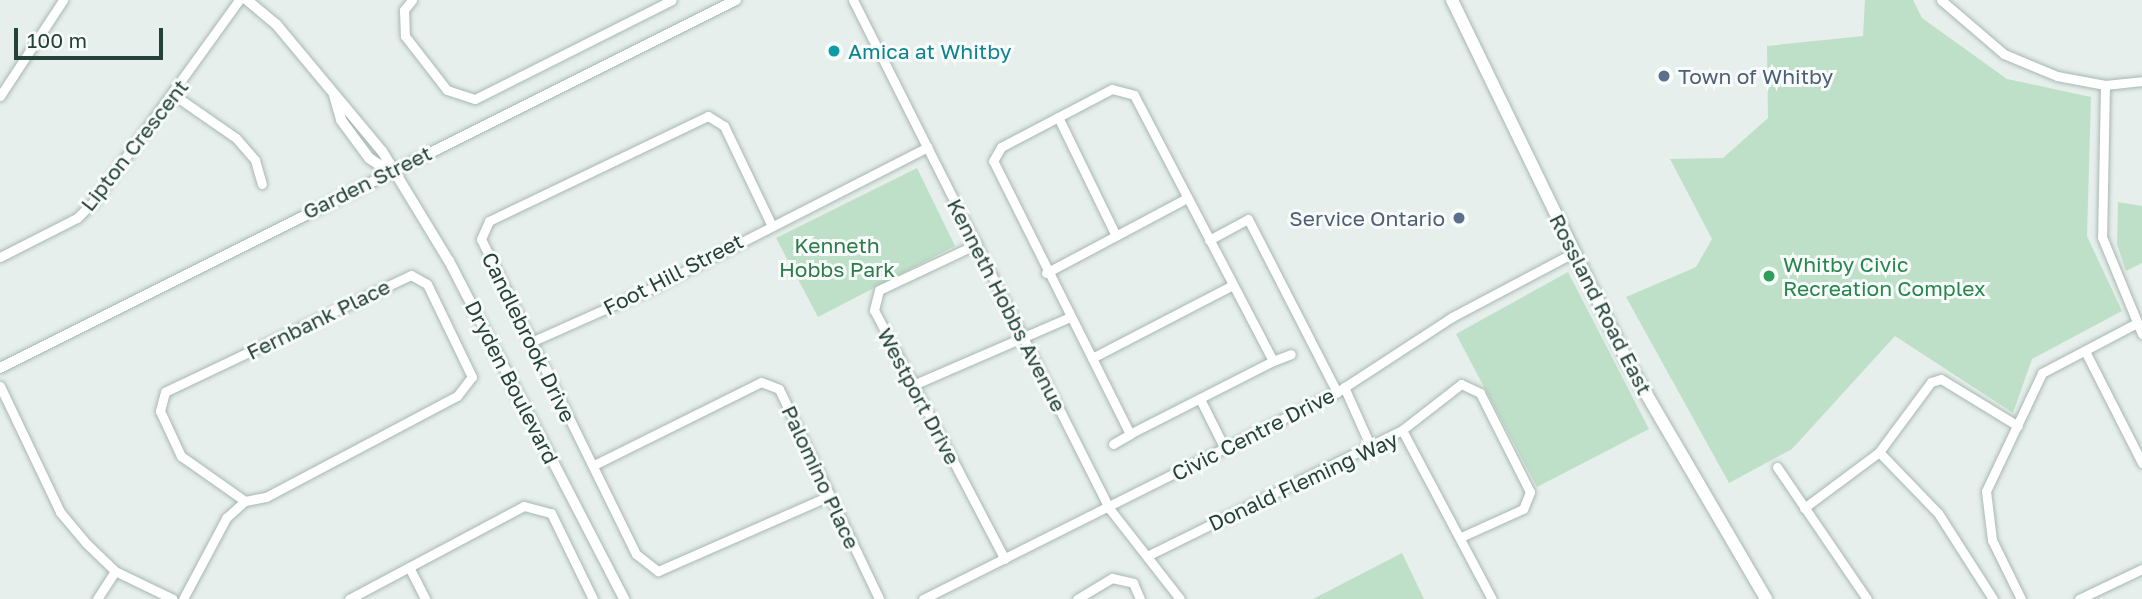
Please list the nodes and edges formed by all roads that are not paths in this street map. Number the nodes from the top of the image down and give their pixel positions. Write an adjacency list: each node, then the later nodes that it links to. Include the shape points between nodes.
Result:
1 (63, 0): 13 (street)
2 (239, 0): 12 (street, Lipton Crescent)
3 (247, 0): 16 (street, Dryden Boulevard, via 276,24 382,151)
4 (412, 0): 5 (street, via 404,10 405,36 447,90 475,99)
5 (672, 0)
6 (736, 0): 16 (street, Garden Street)
7 (853, 0): 15 (street, Kenneth Hobbs Avenue)
8 (1452, 0): 23 (main road, Rossland Road East)
9 (1941, 0): 11 (street, via 2004,54 2057,76)
10 (2142, 81): 11 (street)
11 (2105, 85): 28 (street, via 2102,237)
12 (174, 95): 17 (street, via 236,138 255,160); 24 (street, Lipton Crescent, via 77,218)
13 (0, 96)
14 (1058, 117): 18 (street, via 1112,89 1128,89); 20 (street); 25 (street, via 1000,147 993,161)
15 (927, 147): 19 (street, Foot Hill Street); 22 (street, Kenneth Hobbs Avenue)
16 (390, 172): 36 (street, Garden Street); 67 (street, Dryden Boulevard, via 449,261)
17 (262, 184)
18 (1185, 199): 20 (street); 21 (street)
19 (771, 224): 31 (street, Foot Hill Street, via 648,290); 31 (street, Candlebrook Drive, via 724,126 708,116 687,122 489,221 481,239)
20 (1115, 234): 25 (street)
21 (1209, 240): 26 (street); 39 (street, via 1248,219)
22 (976, 244): 30 (street, Kenneth Hobbs Avenue); 37 (street, Westport Drive, via 879,290 874,310)
23 (1575, 252): 39 (street, Civic Centre Drive, via 1452,317); 74 (main road, Rossland Road East, via 1630,366)
24 (0, 257)
25 (1046, 273): 27 (street)
26 (1231, 286): 34 (street); 35 (street)
27 (1068, 318): 30 (street); 34 (street)
28 (2137, 323): 29 (street); 32 (street)
29 (2142, 334)
30 (1024, 335): 37 (street); 53 (street, Kenneth Hobbs Avenue)
31 (531, 342): 49 (street, Candlebrook Drive)
32 (2085, 351): 41 (street, via 2042,373); 48 (street)
33 (1292, 354): 35 (street)
34 (1093, 359): 43 (street)
35 (1273, 362): 40 (street)
36 (0, 368)
37 (914, 385): 57 (street, Westport Drive)
38 (0, 386): 60 (street, via 60,512)
39 (1340, 389): 45 (street); 46 (street, Civic Centre Drive)
40 (1200, 399): 43 (street); 46 (street)
41 (2018, 426): 47 (street, via 1941,379 1931,382); 77 (street, via 1986,491 1984,517)
42 (1402, 430): 45 (street, Donald Fleming Way); 55 (street, Donald Fleming Way); 55 (street, via 1461,384 1480,393 1530,492 1523,509)
43 (1130, 434): 44 (street)
44 (1113, 444)
45 (1370, 445): 56 (street, Donald Fleming Way)
46 (1224, 447): 53 (street, Civic Centre Drive)
47 (1879, 453): 54 (street); 76 (street, via 1938,513)
48 (2142, 463)
49 (594, 465): 51 (street, Candlebrook Drive, via 636,554 658,571); 51 (street, Palomino Place, via 761,382 779,389)
50 (1777, 467): 54 (street)
51 (829, 496): 68 (street, Palomino Place)
52 (245, 501): 52 (street, Fernbank Place, via 266,497 465,386 472,377 427,284 411,275 165,392 160,411 181,456); 63 (street, Fernbank Place, via 226,518)
53 (1109, 508): 56 (street, Kenneth Hobbs Avenue); 57 (street, Civic Centre Drive)
54 (1804, 508): 75 (street)
55 (1461, 537): 73 (street, Donald Fleming Way)
56 (1147, 556): 72 (street, Kenneth Hobbs Avenue)
57 (1004, 559): 69 (street, Civic Centre Drive)
58 (409, 566): 64 (street); 65 (street); 66 (street, via 524,506 551,513)
59 (2142, 569): 78 (street)
60 (115, 571): 61 (street); 62 (street)
61 (97, 599)
62 (173, 599)
63 (183, 599)
64 (349, 599)
65 (425, 599)
66 (593, 599)
67 (624, 599)
68 (879, 599)
69 (923, 599)
70 (1077, 599): 71 (street, via 1112,578 1133,583)
71 (1140, 599)
72 (1180, 599)
73 (1492, 599)
74 (1766, 599)
75 (1867, 599)
76 (1993, 599)
77 (2021, 599)
78 (2079, 599)

